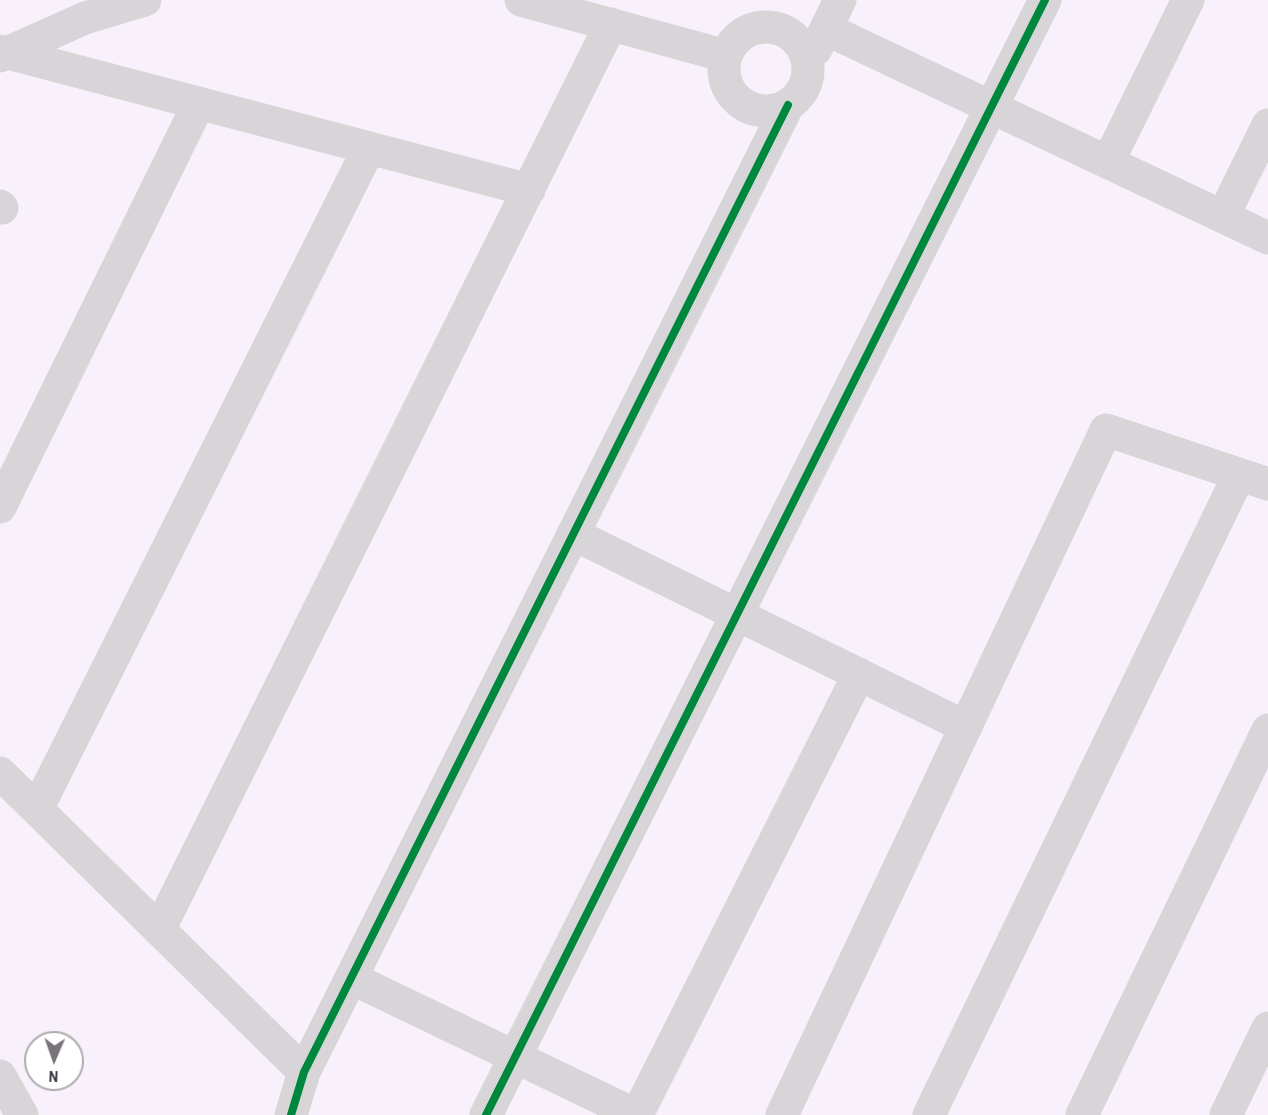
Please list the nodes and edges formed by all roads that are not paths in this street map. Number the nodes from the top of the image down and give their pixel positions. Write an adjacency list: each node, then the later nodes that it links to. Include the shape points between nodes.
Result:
1 (145, 0): 7 (street, via 85,18)
2 (521, 0): 6 (street)
3 (1045, 0): 12 (street)
4 (1188, 0): 15 (street)
5 (833, 14): 9 (street); 12 (street)
6 (611, 24): 8 (street); 16 (street)
7 (2, 53): 10 (street)
8 (726, 56): 9 (street, via 741,35 767,27 793,36); 11 (street, via 726,83 743,104 768,111)
9 (809, 64): 11 (street, via 807,83)
10 (199, 103): 14 (street); 20 (street)
11 (788, 105): 21 (street)
12 (992, 107): 15 (street); 22 (street)
13 (1268, 125): 17 (street)
14 (369, 148): 16 (street); 27 (street)
15 (1108, 162): 17 (street)
16 (529, 190): 28 (street)
17 (1223, 216): 18 (street)
18 (1268, 238)
19 (1254, 479): 24 (street, via 1106,430); 39 (street)
20 (0, 507)
21 (573, 534): 22 (street); 29 (street)
22 (737, 615): 23 (street); 31 (street)
23 (859, 674): 24 (street); 37 (street)
24 (966, 727): 38 (street)
25 (1268, 730): 40 (street)
26 (0, 773): 27 (street)
27 (37, 809): 28 (street)
28 (159, 930): 32 (street)
29 (351, 978): 31 (street); 32 (street)
30 (1268, 1028): 41 (street)
31 (515, 1057): 36 (street); 37 (street)
32 (304, 1072): 35 (street)
33 (1, 1084): 34 (street)
34 (22, 1115)
35 (291, 1115)
36 (486, 1115)
37 (636, 1115)
38 (782, 1115)
39 (928, 1115)
40 (1082, 1115)
41 (1226, 1115)

